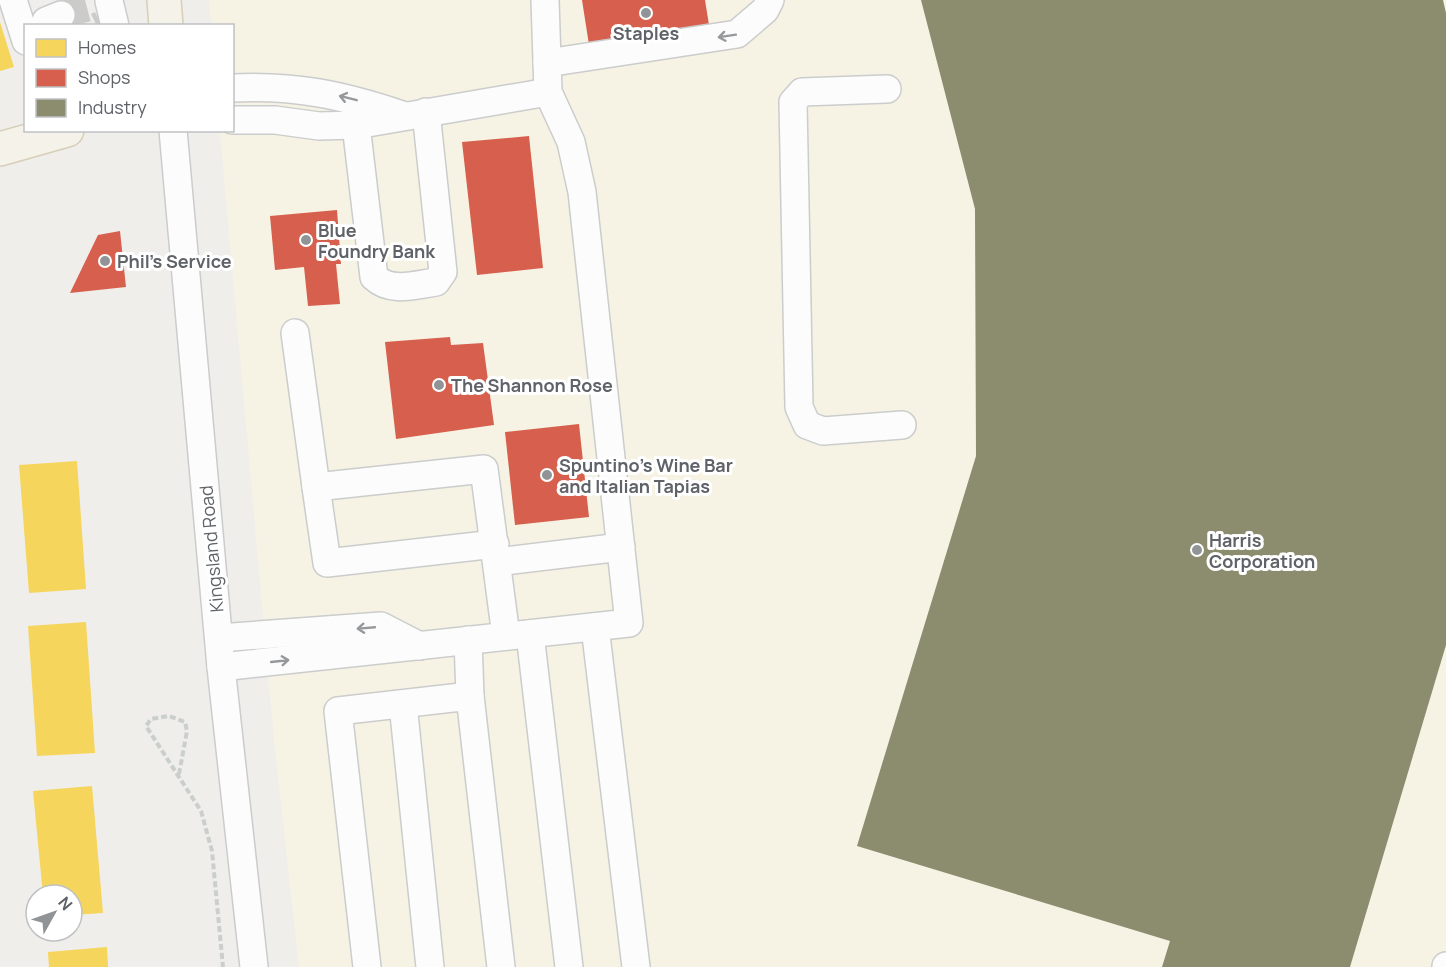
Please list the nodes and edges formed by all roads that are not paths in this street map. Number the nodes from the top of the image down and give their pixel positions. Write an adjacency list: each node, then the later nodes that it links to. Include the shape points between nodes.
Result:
1 (13, 0): 5 (street); 7 (street)
2 (164, 0): 6 (main road)
3 (545, 0): 8 (street)
4 (770, 0): 8 (street, one-way to 8, via 765,10 736,34)
5 (0, 3)
6 (166, 24)
7 (24, 34)
8 (547, 63): 11 (street)
9 (234, 88): 12 (street, one-way to 9, via 317,90)
10 (887, 89): 19 (street, via 802,92 793,102 799,407 807,425 823,431)
11 (548, 92): 12 (street); 21 (street, via 571,142 582,192)
12 (415, 113): 14 (street); 14 (street, via 443,272 436,282 396,287 383,285 374,277)
13 (234, 120): 14 (street)
14 (356, 125)
15 (58, 132): 17 (main road)
16 (173, 132): 25 (street, Kingsland Road)
17 (0, 149)
18 (295, 333): 20 (street)
19 (902, 425)
20 (316, 487): 22 (street, via 327,563); 22 (street, via 484,470)
21 (621, 547): 22 (street); 23 (street, via 629,623)
22 (496, 553): 24 (street)
23 (595, 627): 24 (street); 36 (street)
24 (518, 635): 26 (street); 35 (street)
25 (219, 638): 27 (street, one-way to 25, via 381,626); 28 (street, Kingsland Road)
26 (468, 640): 27 (street); 29 (street)
27 (420, 646): 28 (street, one-way to 27)
28 (221, 668): 31 (street, Kingsland Road)
29 (470, 696): 30 (street); 34 (street)
30 (403, 704): 32 (street, via 338,711); 33 (street)
31 (254, 967)
32 (367, 967)
33 (430, 967)
34 (501, 967)
35 (569, 967)
36 (636, 967)

